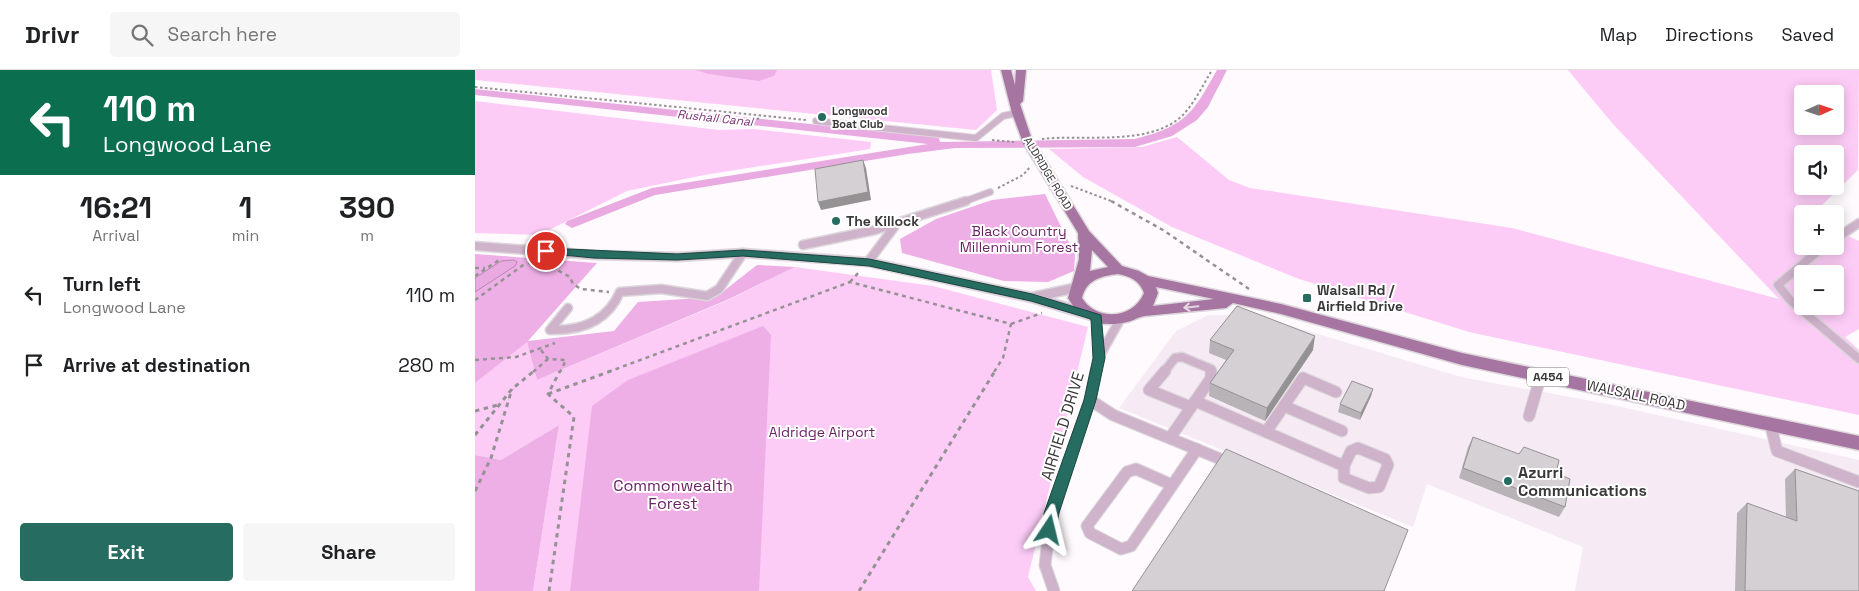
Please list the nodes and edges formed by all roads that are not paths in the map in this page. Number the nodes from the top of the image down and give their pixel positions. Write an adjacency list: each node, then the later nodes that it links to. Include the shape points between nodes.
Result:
1 (1006, 70): 3 (main road, ALDRIDGE ROAD)
2 (1021, 70): 3 (main road, ALDRIDGE ROAD)
3 (1017, 112): 4 (lane, via 1003,116 976,138); 8 (main road, ALDRIDGE ROAD, via 1029,143)
4 (816, 121)
5 (990, 192): 7 (lane)
6 (1859, 222): 9 (lane)
7 (895, 226): 10 (lane); 14 (lane)
8 (1084, 233): 15 (main road, ALDRIDGE ROAD); 17 (main road, ALDRIDGE ROAD, via 1086,259)
9 (1844, 233)
10 (803, 245)
11 (475, 246): 12 (street, via 520,254 546,251 677,257)
12 (743, 253): 14 (street); 20 (lane, via 719,289 707,296 661,290 620,292 611,309 586,328 565,332 549,330)
13 (1813, 255): 25 (lane, via 1777,285)
14 (869, 262): 18 (street)
15 (1118, 270): 16 (main road, via 1133,273); 17 (main road, via 1095,274)
16 (1144, 280): 19 (main road, WALSALL ROAD / A454); 21 (main road, via 1149,287 1150,298)
17 (1079, 286): 18 (street); 22 (main road, via 1077,303)
18 (1032, 298): 22 (street)
19 (1239, 302): 21 (main road, WALSALL ROAD / A454, one-way to 21); 26 (main road, WALSALL ROAD / A454, via 1281,309 1462,359)
20 (568, 308)
21 (1139, 312): 23 (main road)
22 (1092, 316): 23 (main road); 24 (lane, AIRFIELD DRIVE)
23 (1121, 318): 24 (lane, AIRFIELD DRIVE)
24 (1099, 358): 28 (lane, AIRFIELD DRIVE)
25 (1859, 360)
26 (1541, 375): 31 (lane); 32 (main road, WALSALL ROAD / A454)
27 (1336, 392): 30 (lane, via 1303,378)
28 (1090, 400): 35 (lane, via 1113,415); 42 (lane, AIRFIELD DRIVE, via 1051,513 1045,565)
29 (1193, 404): 29 (lane, via 1211,378 1211,369 1182,357 1175,358 1149,390); 34 (lane); 35 (lane)
30 (1284, 406): 33 (lane); 34 (lane)
31 (1529, 416)
32 (1770, 424): 36 (main road, WALSALL ROAD / A454); 40 (lane, via 1777,451)
33 (1342, 431)
34 (1266, 432): 39 (lane)
35 (1170, 438): 37 (lane)
36 (1859, 443)
37 (1197, 449): 38 (lane); 41 (lane)
38 (1218, 458)
39 (1343, 466): 39 (lane, via 1344,478 1369,488 1379,487 1389,465 1385,459 1358,448 1351,451)
40 (1859, 482)
41 (1172, 485): 41 (lane, via 1131,546 1121,549 1090,533 1087,526 1127,472 1136,469)
42 (1054, 591)

